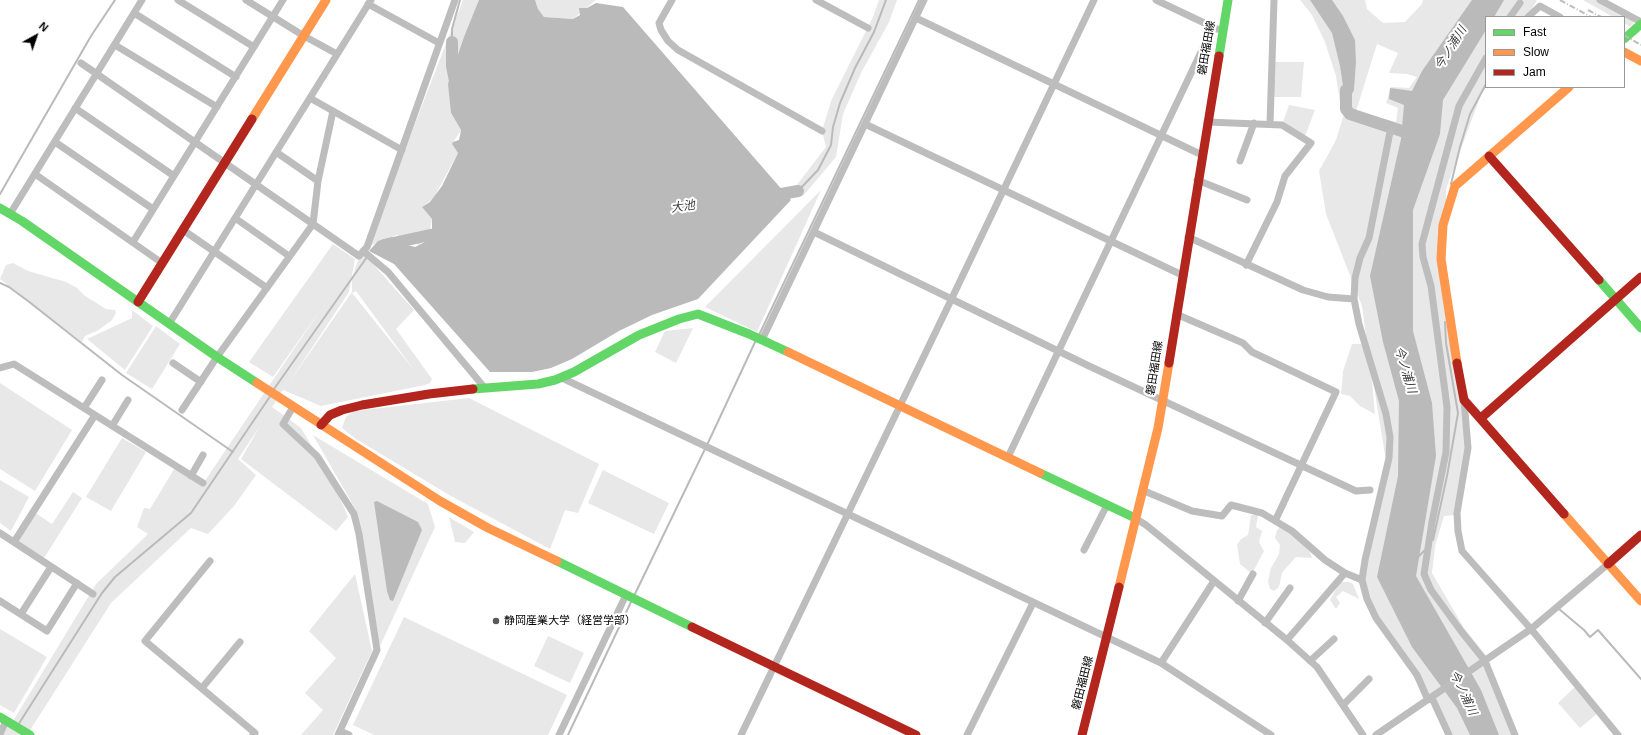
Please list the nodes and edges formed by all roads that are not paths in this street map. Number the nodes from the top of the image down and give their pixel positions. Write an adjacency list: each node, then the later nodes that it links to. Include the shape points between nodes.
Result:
1 (142, 0): 18 (street)
2 (178, 0): 31 (street)
3 (246, 0): 22 (street)
4 (283, 0): 22 (street)
5 (326, 0): 27 (street)
6 (455, 0): 29 (street)
7 (672, 0): 49 (street, via 659,23 660,30 678,50)
8 (816, 0): 25 (street)
9 (924, 0): 23 (street)
10 (1094, 0): 39 (street)
11 (1156, 0): 26 (street)
12 (1228, 0): 26 (street, 磐田福田線)
13 (1274, 0): 48 (street)
14 (1600, 0): 24 (street)
15 (370, 2): 29 (street); 33 (street)
16 (1520, 3): 19 (street)
17 (1542, 3): 20 (street); 21 (street)
18 (134, 13): 30 (street); 38 (street)
19 (1511, 16)
20 (1529, 16)
21 (1559, 16)
22 (273, 17): 27 (street); 31 (street)
23 (916, 18): 39 (street); 47 (street)
24 (1641, 23): 28 (street)
25 (868, 28)
26 (1217, 29): 45 (street, 磐田福田線); 51 (street)
27 (304, 36): 33 (street); 59 (street)
28 (1625, 38)
29 (439, 43): 54 (street)
30 (115, 44): 37 (street); 42 (street)
31 (254, 47): 38 (street)
32 (1625, 53): 35 (street)
33 (337, 54): 41 (street)
34 (1485, 60): 151 (street, via 1459,106 1422,244 1431,286 1447,407 1446,452 1424,574 1431,590)
35 (1641, 61)
36 (81, 63): 37 (street)
37 (97, 73): 43 (street); 53 (street)
38 (236, 77): 42 (street)
39 (1054, 84): 51 (street); 65 (street)
40 (1568, 88): 57 (street)
41 (310, 98): 44 (street); 55 (street)
42 (217, 107): 53 (street)
43 (75, 108): 52 (street); 61 (street)
44 (333, 111): 54 (street); 63 (street)
45 (1207, 122): 46 (street); 56 (street, 磐田福田線)
46 (1254, 123): 48 (street); 58 (street)
47 (865, 124): 65 (street); 73 (street)
48 (1270, 124): 81 (street, via 1282,125 1311,144 1285,176 1277,202)
49 (822, 130)
50 (1390, 132): 86 (street, via 1368,238 1355,278)
51 (1161, 135): 56 (street); 76 (street)
52 (55, 142): 60 (street); 68 (street)
53 (196, 142): 59 (street); 61 (street)
54 (402, 150): 78 (street, via 368,247)
55 (276, 152): 63 (street); 64 (street)
56 (1202, 155): 62 (street, 磐田福田線)
57 (1489, 156): 87 (street); 103 (street, via 1455,186 1443,225 1443,279)
58 (1240, 161)
59 (226, 163): 64 (street); 72 (street)
60 (35, 174): 69 (street); 75 (street)
61 (174, 176): 68 (street)
62 (1198, 180): 66 (street); 74 (street, 磐田福田線)
63 (318, 181): 71 (street)
64 (256, 184): 70 (street); 71 (street)
65 (1004, 190): 76 (street); 85 (street)
66 (1247, 200)
67 (0, 208): 69 (street)
68 (153, 209): 75 (street)
69 (10, 214): 88 (street)
70 (235, 218): 77 (street); 79 (street)
71 (313, 224): 78 (street, via 359,256); 79 (street)
72 (183, 230): 77 (street); 80 (street)
73 (814, 232): 85 (street); 92 (street)
74 (1188, 237): 81 (street); 82 (street, 磐田福田線)
75 (133, 242): 80 (street)
76 (1110, 242): 82 (street); 93 (street)
77 (214, 251): 84 (street); 90 (street)
78 (363, 251): 100 (street, via 388,272)
79 (290, 256): 84 (street)
80 (162, 263): 88 (street)
81 (1246, 265): 86 (street, via 1303,290 1328,297)
82 (1182, 275): 89 (street, 磐田福田線)
83 (1641, 277): 87 (street)
84 (267, 288): 94 (street)
85 (952, 298): 93 (street); 105 (street)
86 (1354, 299): 132 (street, via 1390,437 1389,458)
87 (1616, 299): 91 (street); 109 (street)
88 (138, 302): 90 (street)
89 (1176, 314): 101 (street, 磐田福田線); 114 (street, via 1243,343 1252,352 1336,392)
90 (169, 324): 94 (street)
91 (1641, 328)
92 (762, 340): 97 (street, via 698,314 639,335); 105 (street)
93 (1058, 350): 101 (street); 113 (street)
94 (217, 357): 99 (street); 104 (street)
95 (173, 363): 99 (street)
96 (0, 368): 106 (street, via 14,364)
97 (562, 378): 100 (street, via 538,384); 120 (street)
98 (102, 380): 106 (street)
99 (201, 382): 107 (street)
100 (484, 387): 110 (street, via 362,405 330,415)
101 (1162, 399): 114 (street); 117 (street, 磐田福田線, via 1158,428)
102 (128, 400): 111 (street)
103 (1464, 400): 109 (street); 144 (street, via 1468,448 1457,513 1462,551)
104 (293, 406): 110 (street); 158 (street, via 284,424 317,456 354,514 377,650)
105 (900, 406): 113 (street); 120 (street)
106 (84, 408): 108 (street)
107 (182, 410)
108 (96, 415): 111 (street); 125 (street)
109 (1481, 418): 128 (street)
110 (321, 425): 137 (street, via 440,501 488,528)
111 (112, 426): 115 (street)
112 (203, 455): 115 (street)
113 (1008, 457): 119 (street)
114 (1302, 466): 118 (street, via 1356,492); 122 (street)
115 (191, 476): 116 (street)
116 (203, 483)
117 (1142, 490): 121 (street, 磐田福田線); 122 (street, via 1192,511 1222,516 1231,505 1262,514)
118 (1370, 490)
119 (1107, 505): 121 (street); 126 (street)
120 (848, 514): 141 (street); 152 (street)
121 (1135, 518): 133 (street); 145 (street, 磐田福田線)
122 (1275, 521): 130 (street, via 1292,531 1325,560)
123 (0, 533): 125 (street)
124 (1641, 535): 128 (street)
125 (14, 542): 129 (street)
126 (1084, 550)
127 (210, 561): 154 (street, via 145,641)
128 (1608, 564): 140 (street); 144 (street)
129 (52, 566): 134 (street); 142 (street)
130 (1344, 572): 132 (street); 147 (street)
131 (1253, 574): 139 (street)
132 (1362, 580): 155 (street, via 1376,618)
133 (1214, 581): 139 (street); 150 (street)
134 (77, 583): 136 (street); 142 (street, via 47,631)
135 (1290, 588): 143 (street)
136 (93, 594)
137 (626, 595): 152 (street); 163 (street)
138 (0, 601): 142 (street)
139 (1238, 601): 143 (street)
140 (1641, 601)
141 (1033, 603): 145 (street); 166 (street)
142 (21, 614)
143 (1265, 623): 147 (street)
144 (1531, 629): 151 (street); 173 (street)
145 (1106, 638): 150 (street); 167 (street, 磐田福田線)
146 (1334, 639): 149 (street)
147 (1287, 640): 149 (street)
148 (240, 642): 154 (street)
149 (1310, 661): 156 (street, via 1319,669)
150 (1161, 663): 168 (street)
151 (1482, 663): 155 (street); 172 (street)
152 (775, 666): 164 (street); 165 (street)
153 (1369, 679): 156 (street)
154 (202, 688): 161 (street, via 255,733)
155 (1432, 698): 170 (street); 171 (street)
156 (1343, 705): 169 (street)
157 (6, 721): 159 (street); 160 (street)
158 (339, 733): 162 (street)
159 (0, 734)
160 (26, 734)
161 (253, 735)
162 (349, 735)
163 (559, 735)
164 (741, 735)
165 (916, 735)
166 (967, 735)
167 (1082, 735)
168 (1271, 735)
169 (1363, 735)
170 (1376, 735)
171 (1449, 735)
172 (1515, 735)
173 (1618, 735)

